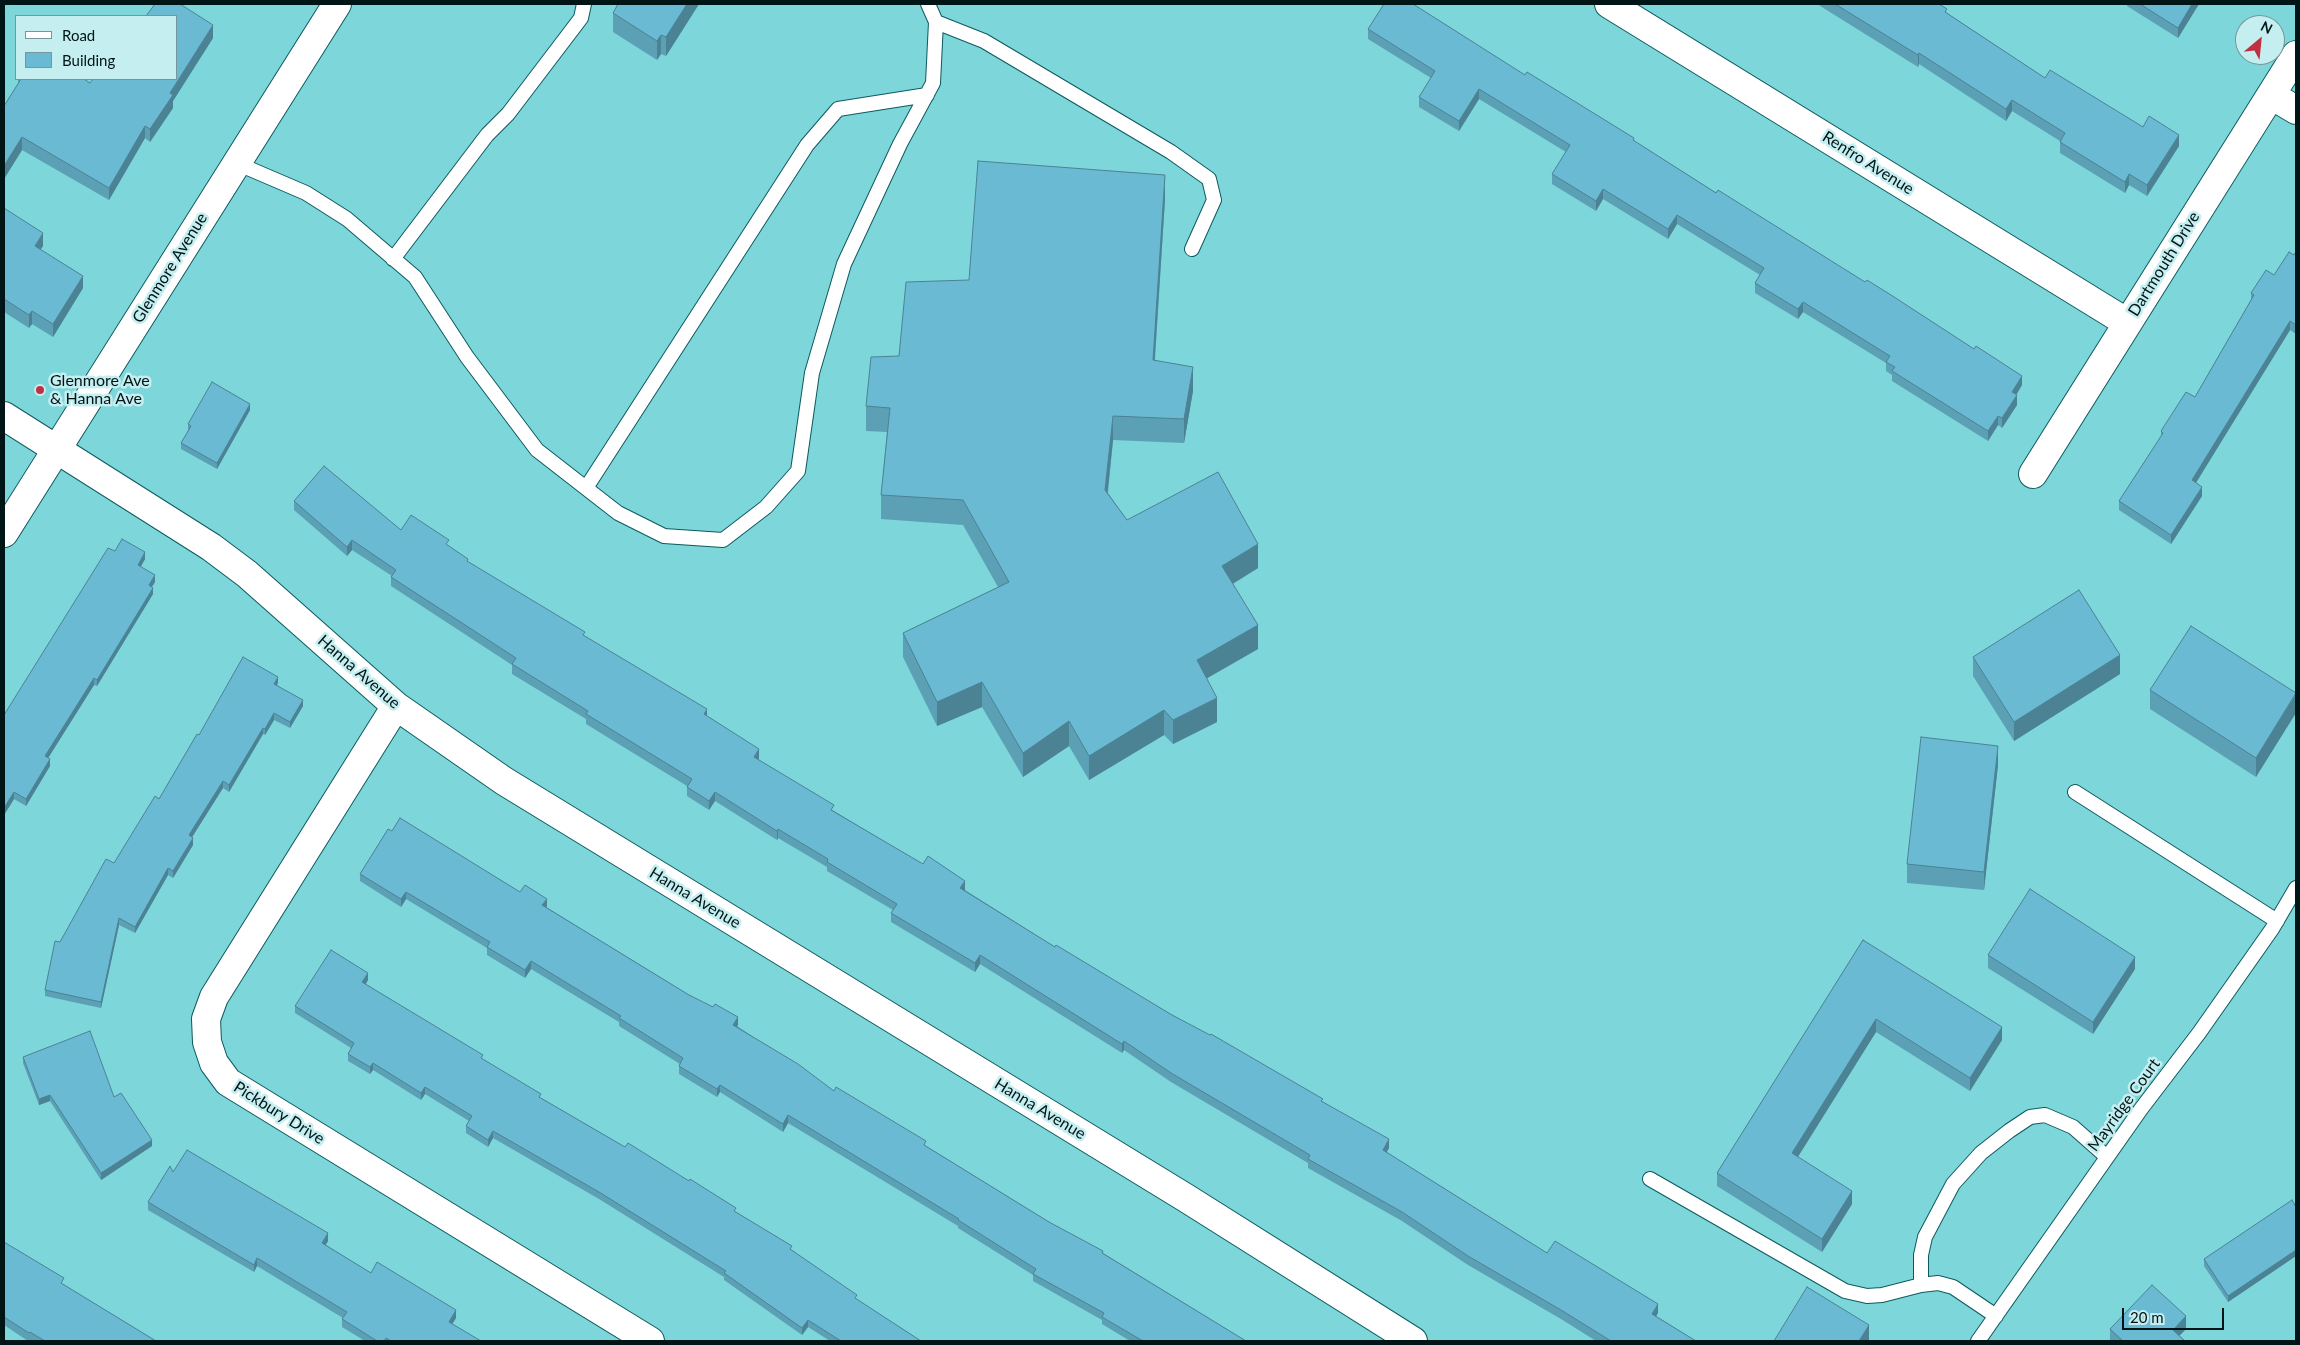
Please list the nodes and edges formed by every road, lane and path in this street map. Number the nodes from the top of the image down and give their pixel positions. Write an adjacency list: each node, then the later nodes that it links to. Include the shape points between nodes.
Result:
1 (337, 4): 10 (street, Glenmore Avenue)
2 (584, 4): 12 (lane, via 580,18)
3 (928, 4): 5 (lane)
4 (1609, 4): 13 (street, Renfro Avenue)
5 (936, 22): 7 (lane, via 933,83); 11 (lane, via 984,42 1171,152 1209,179 1214,200)
6 (2296, 55): 8 (street, Dartmouth Drive)
7 (927, 95): 17 (lane, via 838,109 807,145); 17 (lane, via 900,144 844,264 812,373 798,471 766,507 723,540 664,536 618,513)
8 (2271, 95): 9 (street); 13 (street, Dartmouth Drive)
9 (2296, 110)
10 (236, 163): 12 (lane, via 306,193 348,220); 15 (street, Glenmore Avenue)
11 (1192, 249)
12 (393, 259): 17 (lane, via 414,277 467,357 537,450)
13 (2126, 322): 16 (street, Dartmouth Drive)
14 (4, 416): 15 (street, Hanna Avenue)
15 (56, 450): 18 (street, Glenmore Avenue); 19 (street, Hanna Avenue, via 247,574)
16 (2033, 474)
17 (586, 488)
18 (4, 533)
19 (396, 706): 27 (street, Pickbury Drive, via 214,997 206,1019 207,1042 214,1063 228,1082); 28 (street, Hanna Avenue, via 504,781 1186,1198)
20 (2075, 792): 22 (lane)
21 (2296, 888): 22 (lane, Mayridge Court)
22 (2277, 921): 23 (lane, Mayridge Court)
23 (2107, 1157): 25 (lane, via 2073,1127 2045,1116 2030,1117 2009,1131 1981,1153 1953,1184 1925,1237); 26 (lane, Mayridge Court)
24 (1650, 1179): 25 (lane, via 1845,1291 1867,1296 1882,1295)
25 (1920, 1285): 26 (lane, via 1938,1283 1953,1287)
26 (1996, 1316): 29 (lane, Mayridge Court)
27 (650, 1341)
28 (1413, 1341)
29 (1978, 1341)

